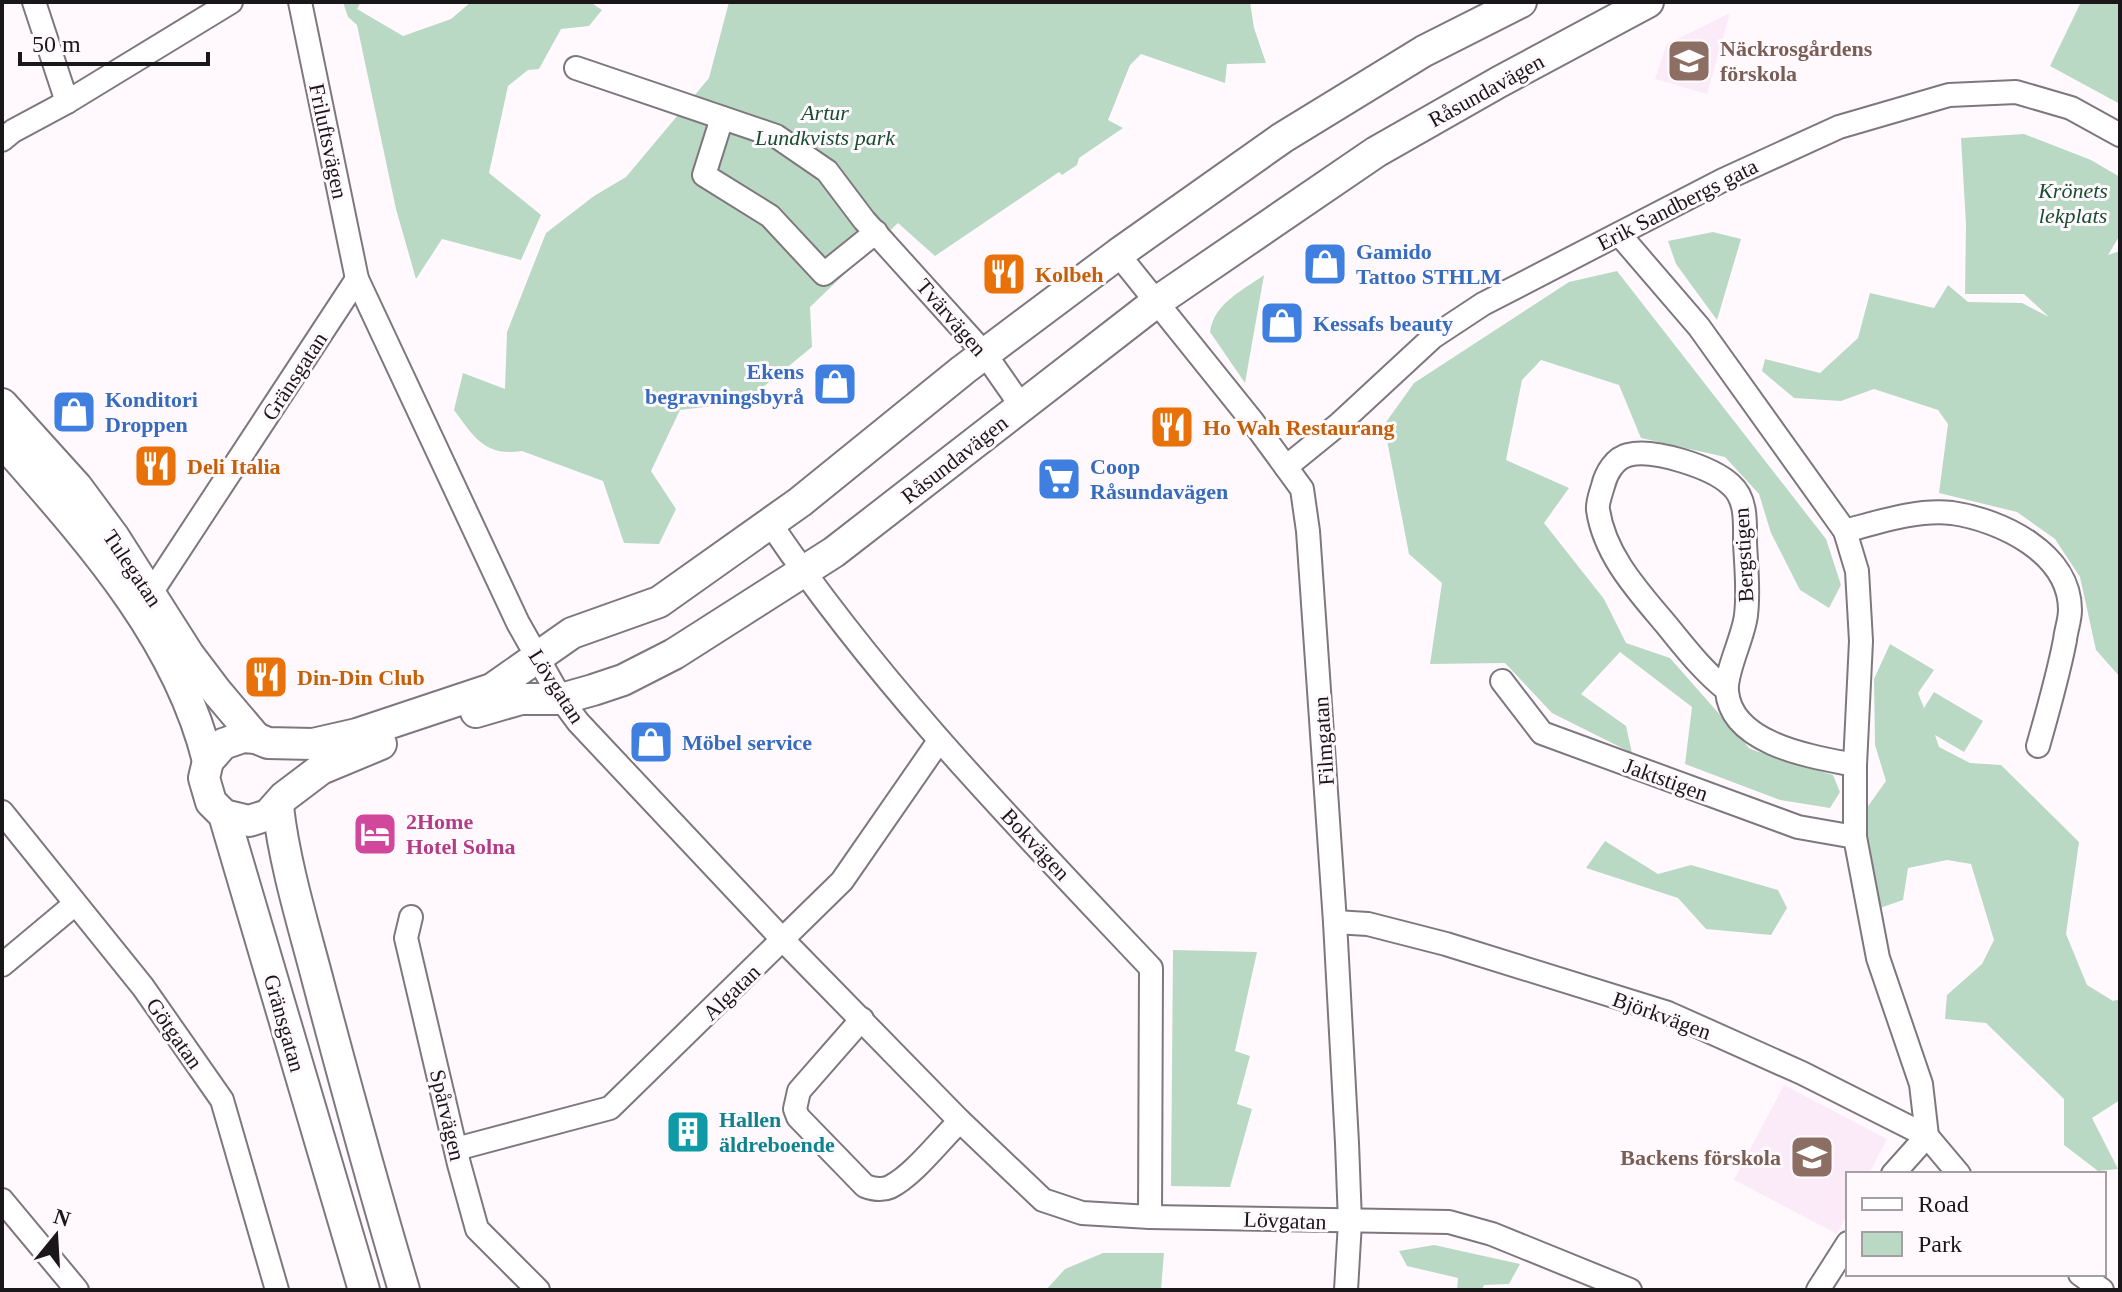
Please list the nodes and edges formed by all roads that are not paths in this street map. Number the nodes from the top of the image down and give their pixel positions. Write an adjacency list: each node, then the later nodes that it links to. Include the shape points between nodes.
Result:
1 (34, 2): 7 (street)
2 (231, 2): 7 (street)
3 (300, 2): 14 (street, Friluftsvägen)
4 (1521, 2): 13 (street, via 1424,51 1304,125)
5 (1648, 2): 15 (street, Råsundavägen, via 1390,142)
6 (576, 68): 8 (street, Tvärvägen)
7 (67, 102): 10 (street)
8 (722, 118): 11 (street, Tvärvägen, via 776,136 827,171); 11 (street, via 704,175 770,216 824,274)
9 (2120, 135): 12 (street, Erik Sandbergs gata, via 2071,108 2016,92 1949,95 1839,127 1782,151)
10 (2, 140)
11 (876, 232): 16 (street, Tvärvägen)
12 (1619, 234): 20 (street, Erik Sandbergs gata, via 1483,304 1433,337); 22 (street, via 1699,327)
13 (1118, 254): 15 (street, Filmgatan); 16 (street)
14 (357, 279): 24 (street, Gränsgatan); 25 (street, Lövgatan)
15 (1155, 303): 18 (street, Råsundavägen); 20 (street, Filmgatan)
16 (985, 354): 18 (street, Tvärvägen); 21 (street)
17 (2, 404): 24 (street, Tulegatan, via 77,487)
18 (1022, 407): 23 (street, Råsundavägen)
19 (2, 441): 32 (street, Tulegatan, via 81,532 138,610 192,706)
20 (1286, 467): 40 (street, Filmgatan, via 1302,489 1308,531)
21 (770, 523): 23 (street, Bokvägen); 25 (street, via 659,602 572,633)
22 (1845, 531): 31 (street, via 1916,514 1951,513 2025,540 2050,561 2063,578 2070,611); 33 (street, via 1857,571 1861,641)
23 (804, 573): 28 (street, Råsundavägen, via 674,654 623,680); 30 (street, Bokvägen)
24 (151, 593): 29 (street, Tulegatan, via 189,655)
25 (537, 659): 28 (street, Lövgatan); 29 (street, via 492,689 357,734 313,744)
26 (1502, 681): 37 (street, Jaktstigen, via 1542,733 1798,827)
27 (1727, 690): 27 (street, Bergstigen, via 1746,615 1741,499 1732,485 1709,471 1647,453 1627,455 1615,462 1598,507 1609,546 1624,574 1708,676); 33 (street, Bergstigen, via 1733,711 1746,728 1767,741)
28 (561, 699): 34 (street, Råsundavägen, via 499,704 368,748 321,769); 41 (street, Lövgatan)
29 (262, 741): 32 (street, via 233,739); 34 (street, Tulegatan, via 286,766)
30 (939, 741): 41 (street, Algatan, via 842,881); 50 (street, Bokvägen, via 1151,968)
31 (2038, 746)
32 (208, 761): 36 (street, Gränsgatan, via 206,790)
33 (1855, 765): 37 (street)
34 (281, 802): 36 (street, Råsundavägen, via 268,815 249,821); 57 (street, Gränsgatan, via 280,830 309,946)
35 (2, 812): 38 (street, Götgatan)
36 (224, 815): 56 (street, Gränsgatan)
37 (1855, 837): 45 (street, via 1878,958 1921,1084)
38 (75, 904): 42 (street); 55 (street, Götgatan, via 143,987 222,1100)
39 (411, 917): 46 (street, Spårvägen, via 406,938)
40 (1335, 922): 45 (street, Björkvägen, via 1368,924 1446,944 1668,1013); 51 (street, Filmgatan)
41 (784, 941): 43 (street, Lövgatan); 46 (street, Algatan, via 610,1108)
42 (2, 965)
43 (862, 1019): 44 (street, Lövgatan); 44 (street, via 799,1091 798,1117 875,1190 903,1177)
44 (960, 1121): 50 (street, Lövgatan, via 1043,1200 1082,1213)
45 (1927, 1136): 47 (street); 48 (street, Björkvägen)
46 (456, 1149): 58 (street, Spårvägen, via 477,1229)
47 (1895, 1172)
48 (1957, 1172)
49 (2, 1200): 54 (street)
50 (1150, 1217): 51 (street, Lövgatan)
51 (1350, 1222): 59 (street, Filmgatan); 60 (street, Lövgatan, via 1449,1222)
52 (1846, 1246): 61 (street)
53 (2083, 1276): 62 (street)
54 (77, 1290)
55 (277, 1290)
56 (364, 1290)
57 (404, 1290)
58 (538, 1290)
59 (1346, 1290)
60 (1630, 1290)
61 (1818, 1290)
62 (2102, 1290)

